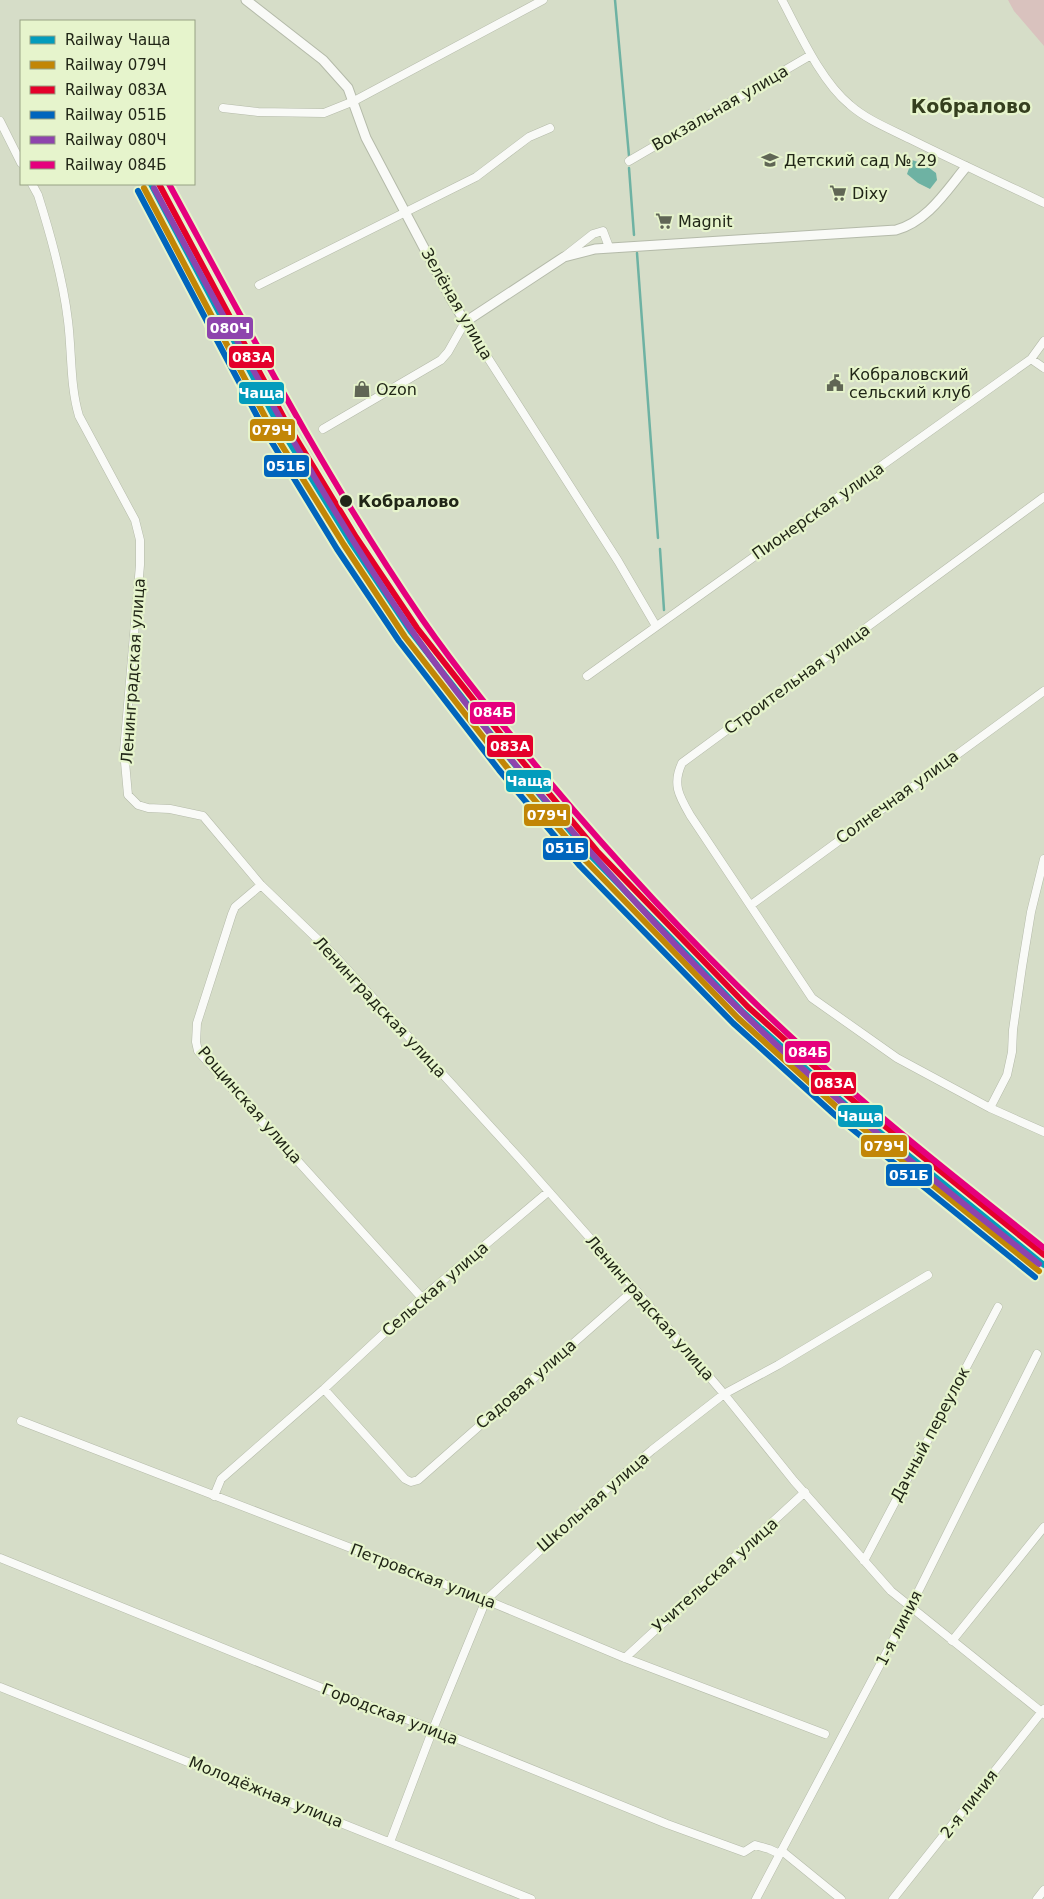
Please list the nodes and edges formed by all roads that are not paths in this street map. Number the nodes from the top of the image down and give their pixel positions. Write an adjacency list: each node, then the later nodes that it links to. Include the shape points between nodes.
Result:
1 (246, 0): 5 (street, Зелёная улица, via 323,60 348,88)
2 (543, 0): 5 (street)
3 (782, 0): 4 (street)
4 (811, 55): 10 (street, Вокзальная улица); 11 (street, via 850,106)
5 (354, 100): 6 (street, via 324,114); 14 (street, Зелёная улица, via 366,138)
6 (223, 108)
7 (0, 121): 9 (street)
8 (550, 128): 14 (street, via 529,137 476,177)
9 (20, 161)
10 (629, 162)
11 (966, 167): 13 (street); 15 (street, via 927,213 907,227 896,230)
12 (32, 185): 28 (street, Ленинградская улица, via 59,267 75,401 135,520 140,540 124,751 128,795 148,808 170,808 203,816)
13 (1044, 203)
14 (405, 213): 17 (street); 18 (street, Зелёная улица)
15 (609, 247): 16 (street); 16 (street, via 603,231 593,234)
16 (564, 257): 18 (street)
17 (259, 286)
18 (465, 322): 22 (street, via 441,360); 24 (street, Зелёная улица)
19 (1044, 341): 20 (street, Пионерская улица)
20 (1031, 359): 21 (street); 24 (street, Пионерская улица)
21 (1044, 368)
22 (323, 429)
23 (1044, 497): 29 (street, Строительная улица, via 682,763 676,783 680,798)
24 (656, 626): 25 (street, Пионерская улица)
25 (587, 676)
26 (1044, 691): 29 (street, Солнечная улица)
27 (1044, 859): 30 (street, via 1023,958 1012,1052 1007,1075)
28 (261, 885): 32 (street, Ленинградская улица, via 334,955); 35 (street, Рощинская улица, via 235,907 232,914 197,1023 198,1051)
29 (751, 905): 30 (street, Строительная улица, via 812,998 897,1058)
30 (990, 1108): 31 (street, Строительная улица)
31 (1044, 1132)
32 (548, 1192): 34 (street, Ленинградская улица); 35 (street, Сельская улица)
33 (928, 1275): 39 (street, Школьная улица)
34 (635, 1289): 38 (street, Садовая улица, via 415,1481 405,1479); 39 (street, Ленинградская улица)
35 (422, 1298): 38 (street, Сельская улица)
36 (998, 1307): 45 (street, Дачный переулок)
37 (1037, 1354): 47 (street, 1-я линия)
38 (324, 1389): 42 (street, Сельская улица, via 221,1479)
39 (724, 1394): 41 (street, Ленинградская улица); 46 (street, Школьная улица, via 611,1485)
40 (21, 1421): 42 (street, Петровская улица)
41 (805, 1492): 45 (street, Ленинградская улица); 49 (street, Учительская улица)
42 (214, 1496): 46 (street, Петровская улица)
43 (1044, 1527): 48 (street)
44 (0, 1558): 52 (street, Городская улица, via 322,1688)
45 (864, 1561): 47 (street, Ленинградская улица)
46 (486, 1600): 49 (street, Петровская улица); 52 (street, Школьная улица)
47 (910, 1608): 48 (street, Ленинградская улица); 55 (street, 1-я линия)
48 (952, 1641): 51 (street, Ленинградская улица)
49 (625, 1658): 53 (street, Петровская улица)
50 (0, 1687): 54 (street, Молодёжная улица)
51 (1043, 1712): 60 (street, 2-я линия)
52 (433, 1729): 54 (street, Школьная улица); 55 (street, Городская улица, via 744,1852 755,1846)
53 (825, 1734)
54 (390, 1842): 57 (street, Молодёжная улица)
55 (781, 1853): 58 (street, 1-я линия); 59 (street)
56 (1044, 1890): 61 (street)
57 (531, 1899)
58 (756, 1899)
59 (841, 1899)
60 (893, 1899)
61 (1037, 1899)

